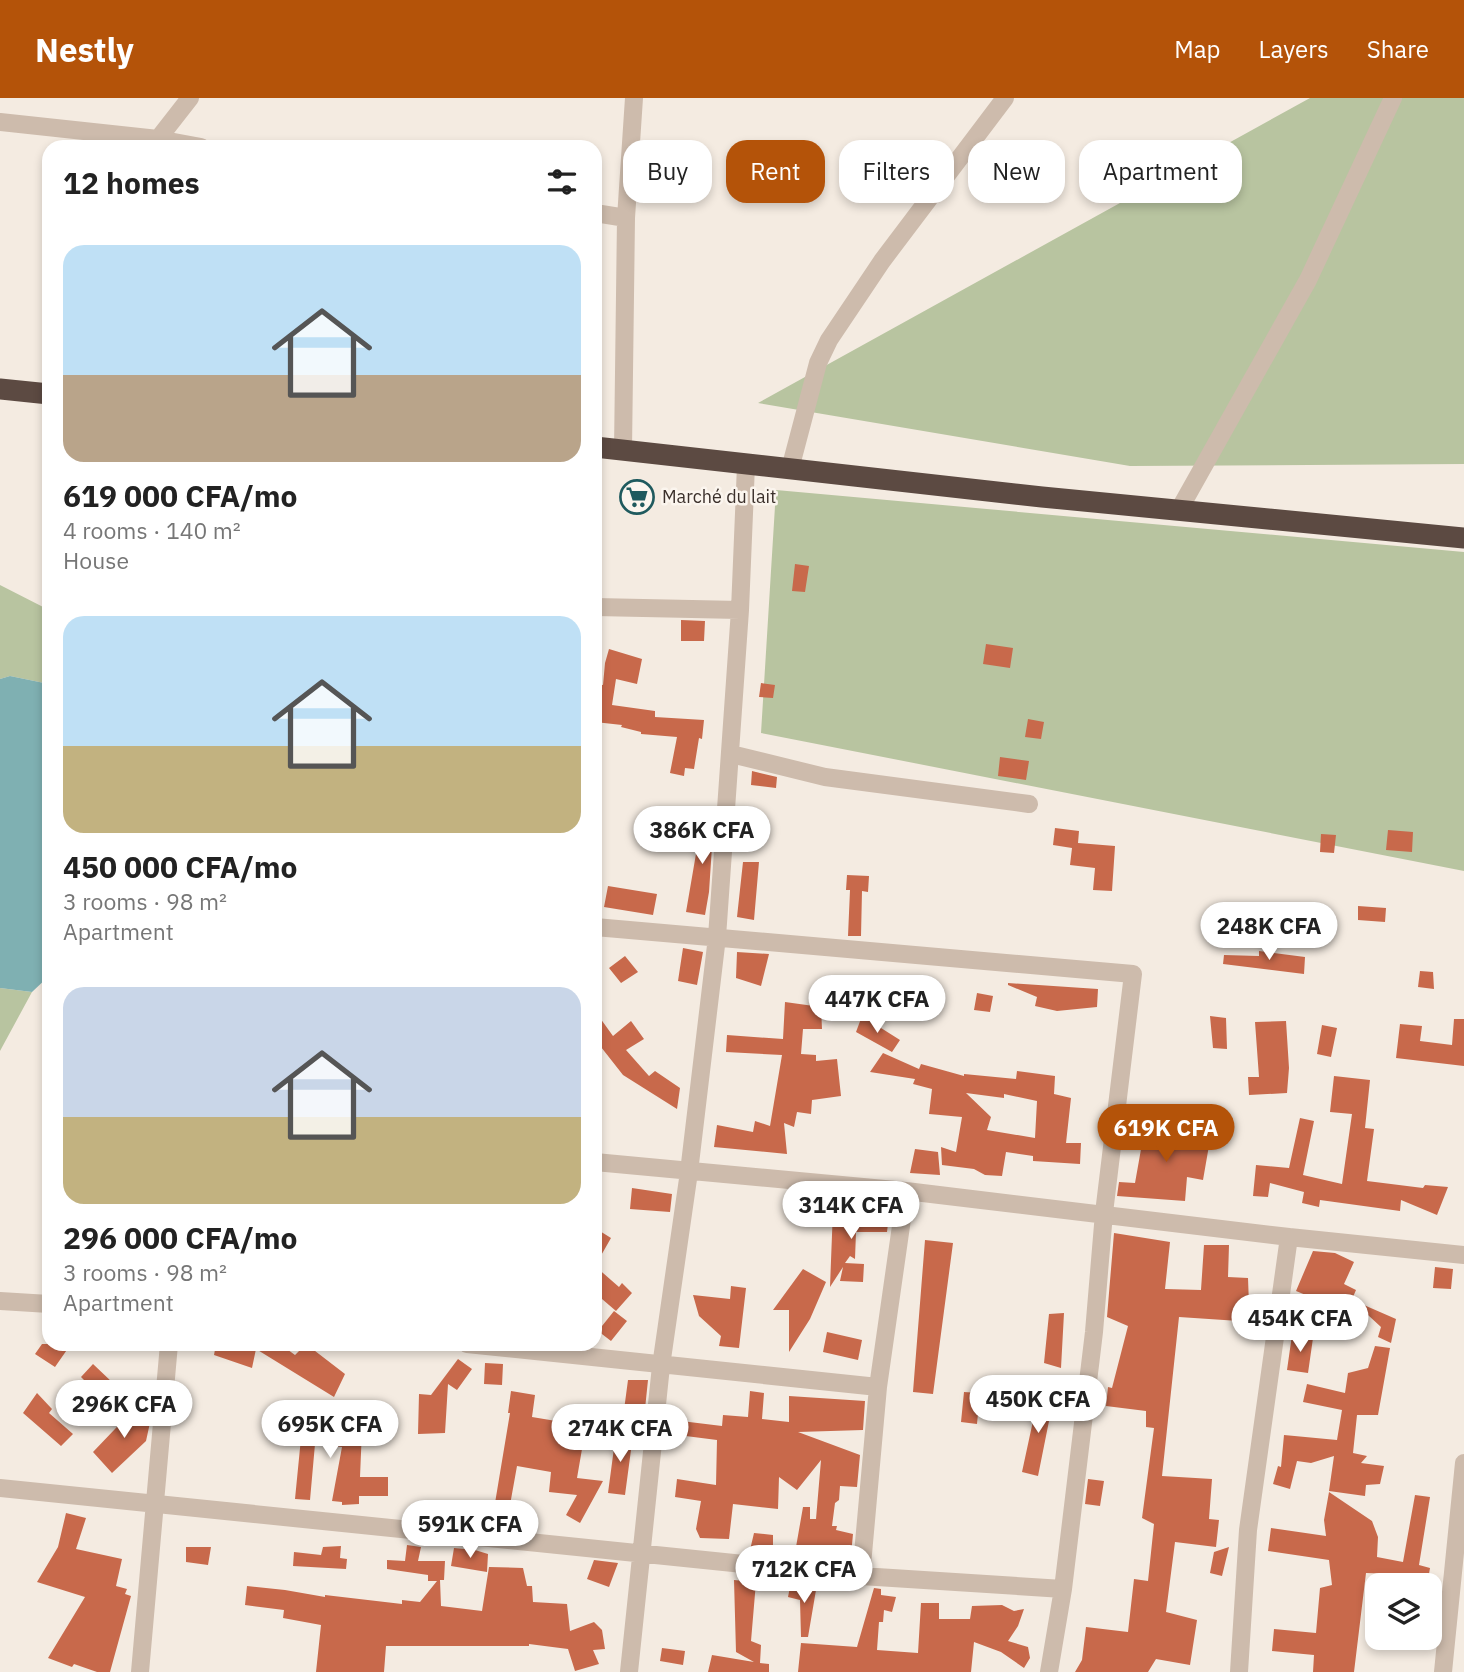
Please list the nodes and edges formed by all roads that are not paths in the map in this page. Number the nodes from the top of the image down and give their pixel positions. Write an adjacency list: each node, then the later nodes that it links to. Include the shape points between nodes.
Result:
1 (190, 98): 6 (street)
2 (634, 98): 9 (street)
3 (1005, 98): 15 (street, via 882,261 829,340 818,362)
4 (1393, 98): 16 (street, via 1308,280)
5 (0, 122): 6 (street)
6 (158, 139): 7 (street)
7 (163, 140)
8 (602, 214): 9 (street)
9 (626, 218): 13 (street)
10 (0, 389): 11 (highway)
11 (42, 393)
12 (602, 448): 13 (highway)
13 (623, 450): 14 (highway)
14 (746, 465): 15 (highway); 19 (street)
15 (790, 469): 16 (highway)
16 (1179, 510): 17 (highway)
17 (1464, 538)
18 (602, 607): 19 (street)
19 (740, 610): 20 (street)
20 (731, 754): 21 (street, via 816,776); 23 (street)
21 (1028, 804)
22 (602, 928): 23 (street)
23 (717, 937): 25 (street); 27 (street, via 1133,974)
24 (602, 1163): 25 (street)
25 (689, 1172): 26 (street); 34 (street)
26 (906, 1191): 27 (street); 35 (street)
27 (1104, 1213): 28 (street); 41 (street)
28 (1289, 1237): 29 (street); 45 (street, via 1248,1530)
29 (1464, 1255)
30 (0, 1301): 31 (street)
31 (42, 1304)
32 (168, 1351): 38 (street)
33 (529, 1351): 34 (street)
34 (661, 1366): 35 (street); 39 (street)
35 (878, 1387): 40 (street)
36 (1464, 1463): 46 (street)
37 (0, 1488): 38 (street)
38 (154, 1504): 39 (street); 42 (street)
39 (640, 1553): 40 (street); 43 (street)
40 (861, 1576): 41 (street)
41 (1063, 1589): 44 (street)
42 (140, 1672)
43 (629, 1672)
44 (1049, 1672)
45 (1239, 1672)
46 (1443, 1672)

